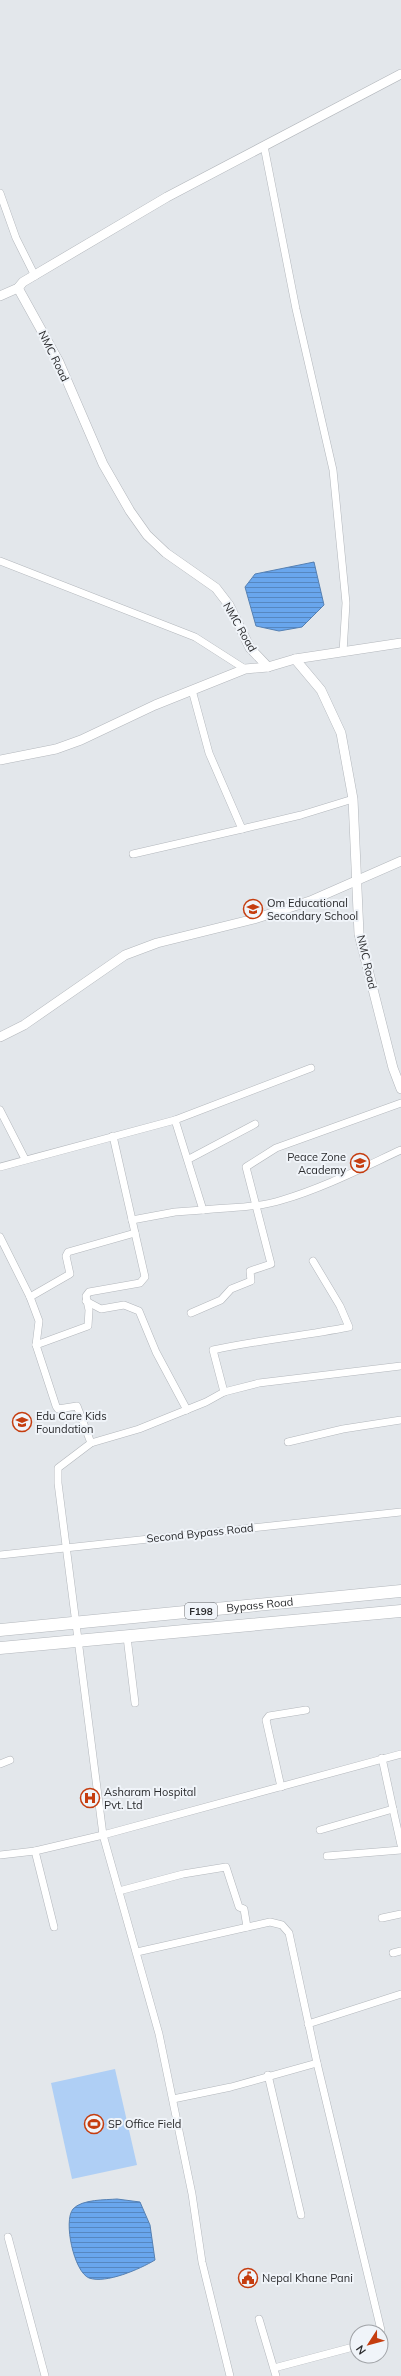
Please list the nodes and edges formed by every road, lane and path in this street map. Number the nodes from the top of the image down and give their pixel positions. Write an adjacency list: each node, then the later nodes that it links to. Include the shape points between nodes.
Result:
1 (401, 74): 2 (street)
2 (264, 146): 4 (street, via 161,201); 9 (street, via 296,309 332,470 346,603)
3 (0, 193): 4 (street, via 16,238)
4 (35, 276): 5 (street, via 23,282)
5 (18, 288): 6 (street); 11 (street, NMC Road, via 59,362 104,464 130,511 147,535 166,553 216,588 229,605 250,648)
6 (0, 296)
7 (0, 561): 12 (street, via 195,637)
8 (401, 643): 9 (street)
9 (343, 652): 10 (street)
10 (295, 659): 11 (street); 15 (street, NMC Road, via 321,690 341,734)
11 (268, 667): 12 (street)
12 (245, 669): 13 (street)
13 (192, 690): 14 (street, via 56,749); 16 (street, via 209,753)
14 (0, 760)
15 (353, 799): 16 (street); 19 (street, NMC Road)
16 (242, 829): 17 (street)
17 (133, 854)
18 (401, 861): 19 (street)
19 (358, 879): 20 (street, via 310,901 254,919 157,943 125,955 24,1025); 22 (street, NMC Road, via 359,934 393,1068)
20 (0, 1037)
21 (311, 1068): 25 (street)
22 (401, 1089)
23 (401, 1104): 32 (street, via 276,1148 246,1167)
24 (0, 1110): 29 (street)
25 (176, 1120): 27 (street); 30 (street)
26 (255, 1124): 30 (street)
27 (113, 1136): 29 (street); 34 (street)
28 (401, 1150): 32 (street, via 282,1200)
29 (25, 1159): 31 (street)
30 (189, 1159): 33 (street)
31 (0, 1167)
32 (257, 1205): 33 (street); 40 (street, via 271,1264 250,1271 251,1281 231,1289 221,1300)
33 (203, 1210): 34 (street)
34 (132, 1220): 35 (street)
35 (135, 1233): 38 (street, via 68,1252 66,1256 70,1274); 39 (street, via 144,1273 143,1281 89,1292)
36 (0, 1237): 38 (street)
37 (313, 1261): 43 (street, via 349,1326 316,1334 256,1341 213,1350)
38 (30, 1297): 41 (street, via 39,1321)
39 (86, 1301): 41 (street, via 89,1310 88,1326); 44 (street, via 101,1309 124,1305 139,1311 156,1352)
40 (191, 1313)
41 (36, 1345): 47 (street, via 56,1406 58,1409 77,1406)
42 (401, 1366): 43 (street, via 259,1383)
43 (224, 1392): 44 (street)
44 (187, 1410): 47 (street, via 139,1429)
45 (401, 1420): 46 (street, via 343,1429)
46 (288, 1442)
47 (91, 1443): 49 (street, via 58,1468)
48 (401, 1512): 49 (street, Second Bypass Road)
49 (66, 1548): 50 (street, Second Bypass Road); 53 (street)
50 (0, 1555)
51 (401, 1591): 53 (main road, Bypass Road / F198)
52 (401, 1611): 55 (main road, Bypass Road / F198)
53 (76, 1623): 54 (main road, Bypass Road / F198); 56 (street)
54 (0, 1630)
55 (127, 1637): 56 (main road, Bypass Road / F198); 58 (street)
56 (77, 1641): 57 (main road, Bypass Road / F198); 67 (street)
57 (0, 1648)
58 (135, 1703)
59 (306, 1710): 64 (street, via 274,1714 266,1720)
60 (401, 1754): 61 (street)
61 (382, 1758): 64 (street); 65 (street)
62 (10, 1760): 63 (street)
63 (0, 1764)
64 (281, 1787): 67 (street)
65 (393, 1809): 66 (street); 68 (street)
66 (320, 1830)
67 (103, 1835): 70 (street); 73 (street)
68 (401, 1845)
69 (401, 1850): 72 (street)
70 (35, 1851): 71 (street); 77 (street)
71 (0, 1855)
72 (327, 1856)
73 (119, 1892): 76 (street, via 183,1874 226,1867 239,1907 244,1909); 79 (street)
74 (401, 1914): 75 (street)
75 (382, 1918)
76 (248, 1927): 79 (street); 82 (street, via 270,1922 282,1925 289,1933)
77 (54, 1928)
78 (401, 1951): 80 (street)
79 (137, 1952): 85 (street)
80 (393, 1953)
81 (401, 1994): 82 (street)
82 (308, 2024): 83 (street)
83 (317, 2063): 84 (street); 89 (street)
84 (268, 2075): 85 (street, via 231,2087); 86 (street)
85 (172, 2099): 93 (street, via 192,2194 202,2262)
86 (300, 2215)
87 (8, 2237): 92 (street)
88 (259, 2319): 91 (street)
89 (380, 2324)
90 (349, 2348): 91 (street)
91 (274, 2368): 94 (street)
92 (45, 2376)
93 (230, 2376)
94 (276, 2376)

